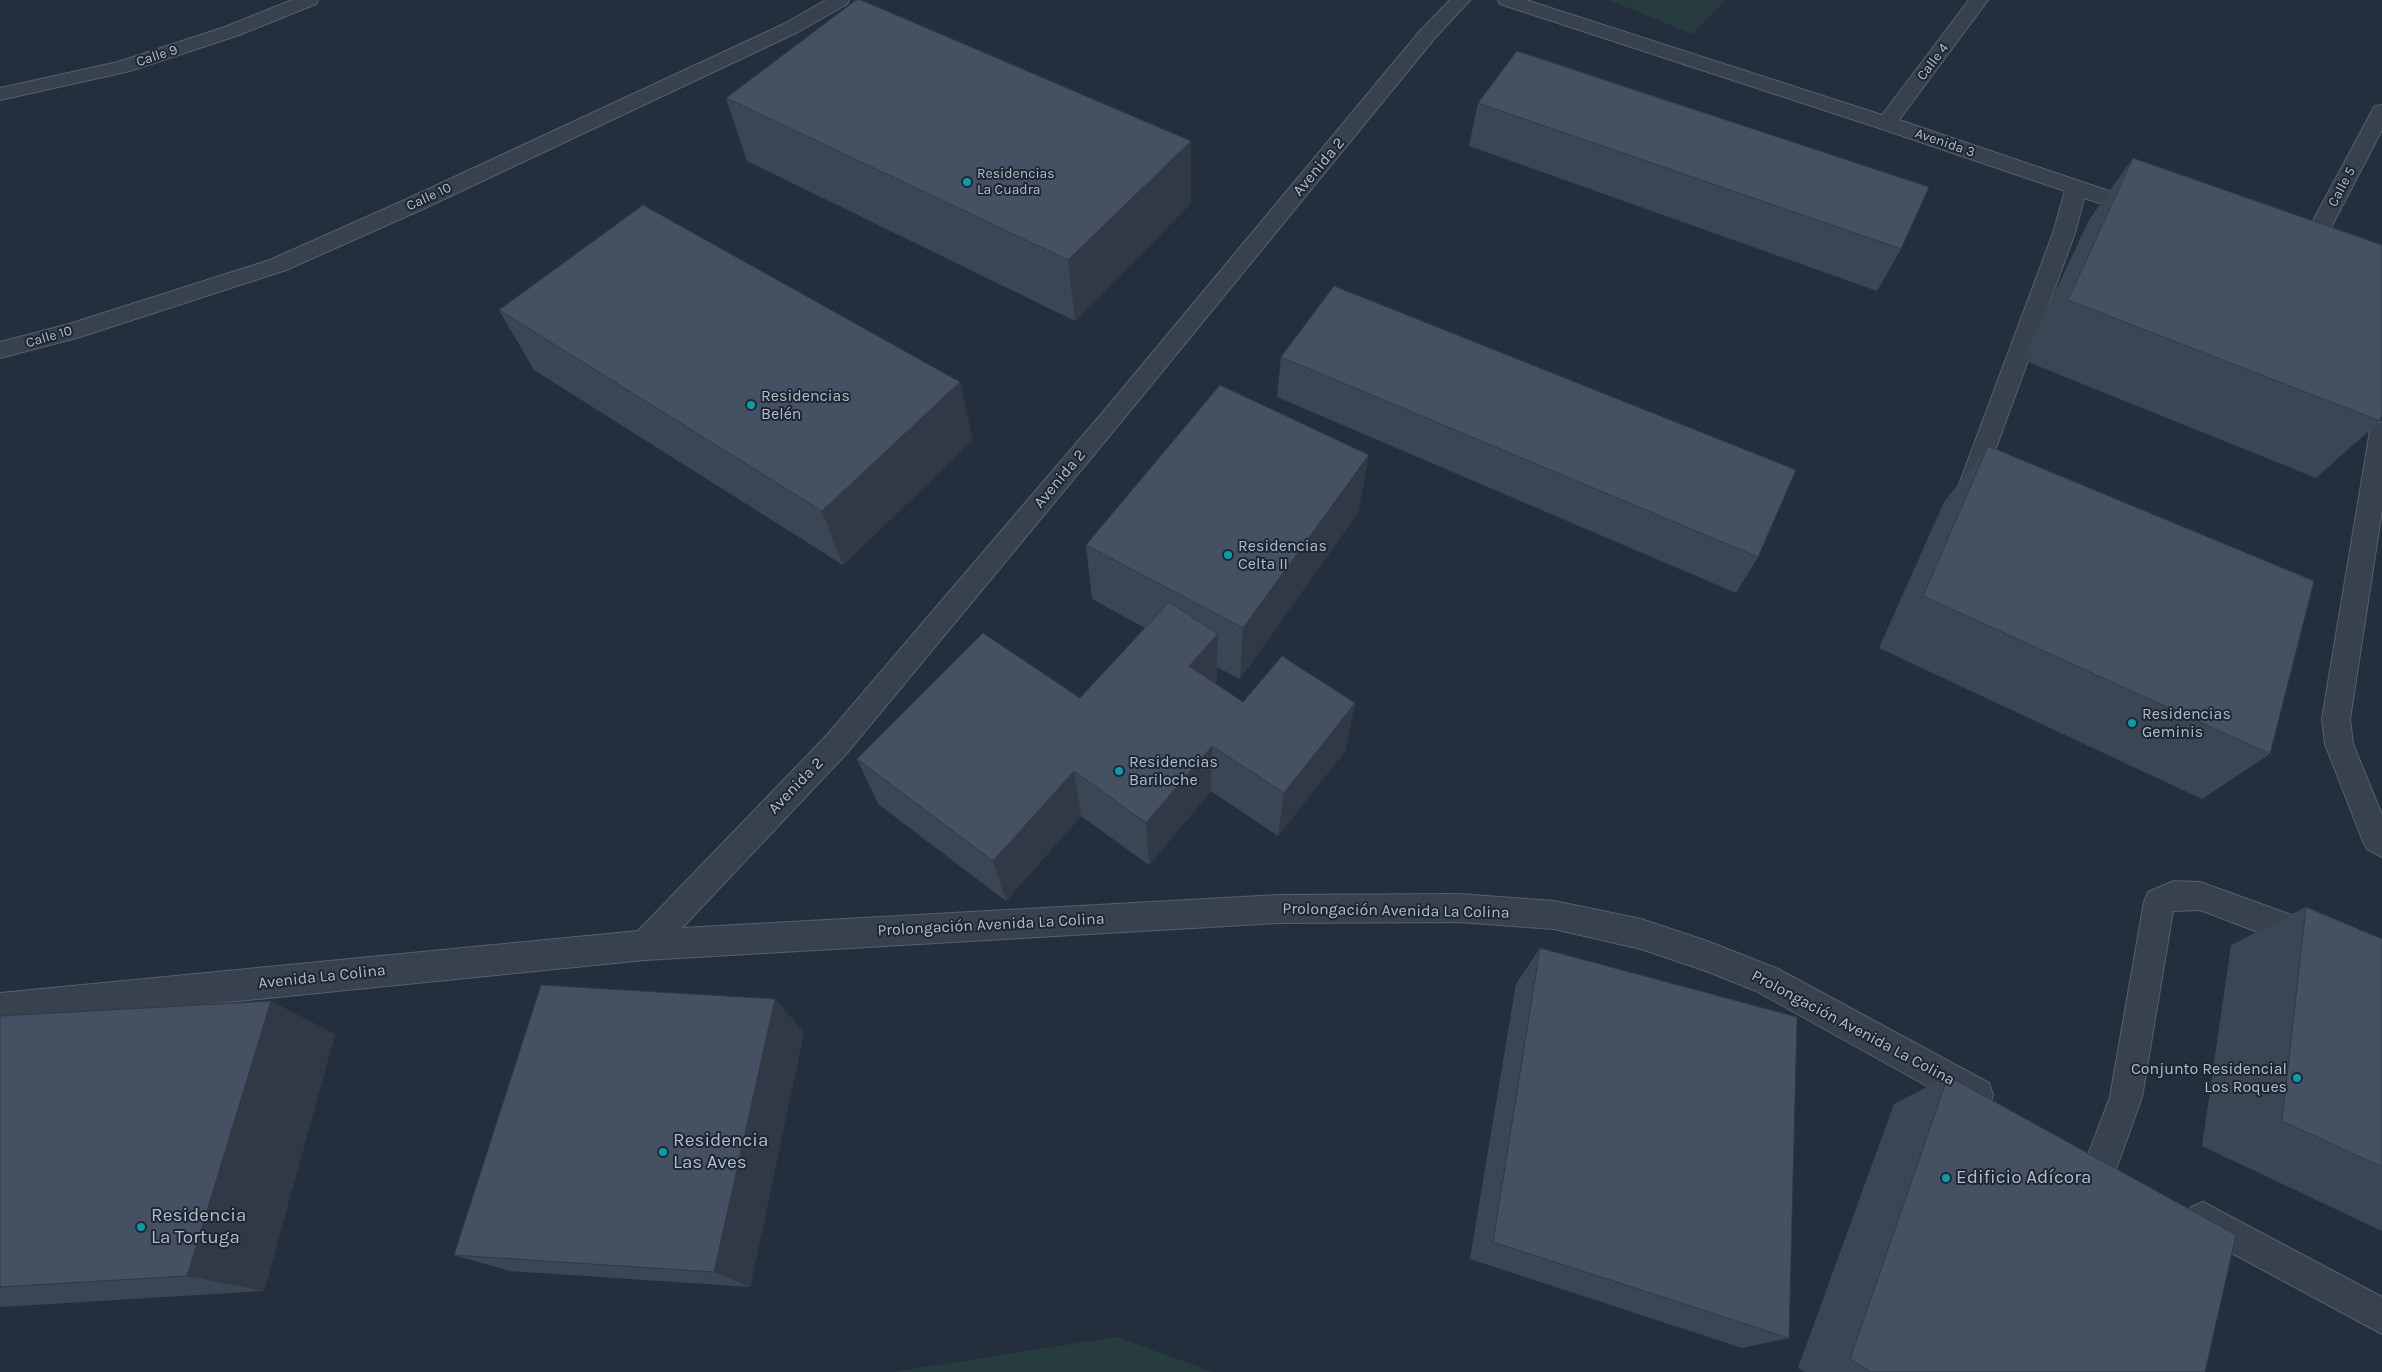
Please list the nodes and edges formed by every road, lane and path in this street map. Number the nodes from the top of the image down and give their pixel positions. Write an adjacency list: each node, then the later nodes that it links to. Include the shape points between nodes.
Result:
1 (309, 0): 6 (street, Calle 9, via 232,31 124,67)
2 (840, 0): 12 (street, Calle 10, via 791,28 278,265 72,331)
3 (1461, 0): 16 (street, Avenida 2, via 1427,35 837,744)
4 (1507, 0): 8 (street, Avenida 3)
5 (1979, 0): 8 (street, Calle 4)
6 (0, 94)
7 (2382, 111): 11 (street, Calle 5)
8 (1886, 123): 9 (street, Avenida 3)
9 (2076, 188): 10 (street, Avenida 3); 14 (street, via 2064,233)
10 (2159, 216)
11 (2301, 264)
12 (0, 350)
13 (2382, 431): 15 (street, via 2336,720 2339,744 2377,839)
14 (1970, 487)
15 (2382, 843)
16 (645, 945): 18 (street, Avenida La Colina); 19 (street, Prolongación Avenida La Colina, via 1278,909 1458,908 1554,915 1641,934 1767,980)
17 (2336, 947): 20 (street, via 2200,896 2174,895 2159,902 2126,1097)
18 (0, 1010)
19 (1999, 1107)
20 (2103, 1164)
21 (2181, 1206): 22 (street)
22 (2382, 1316)

